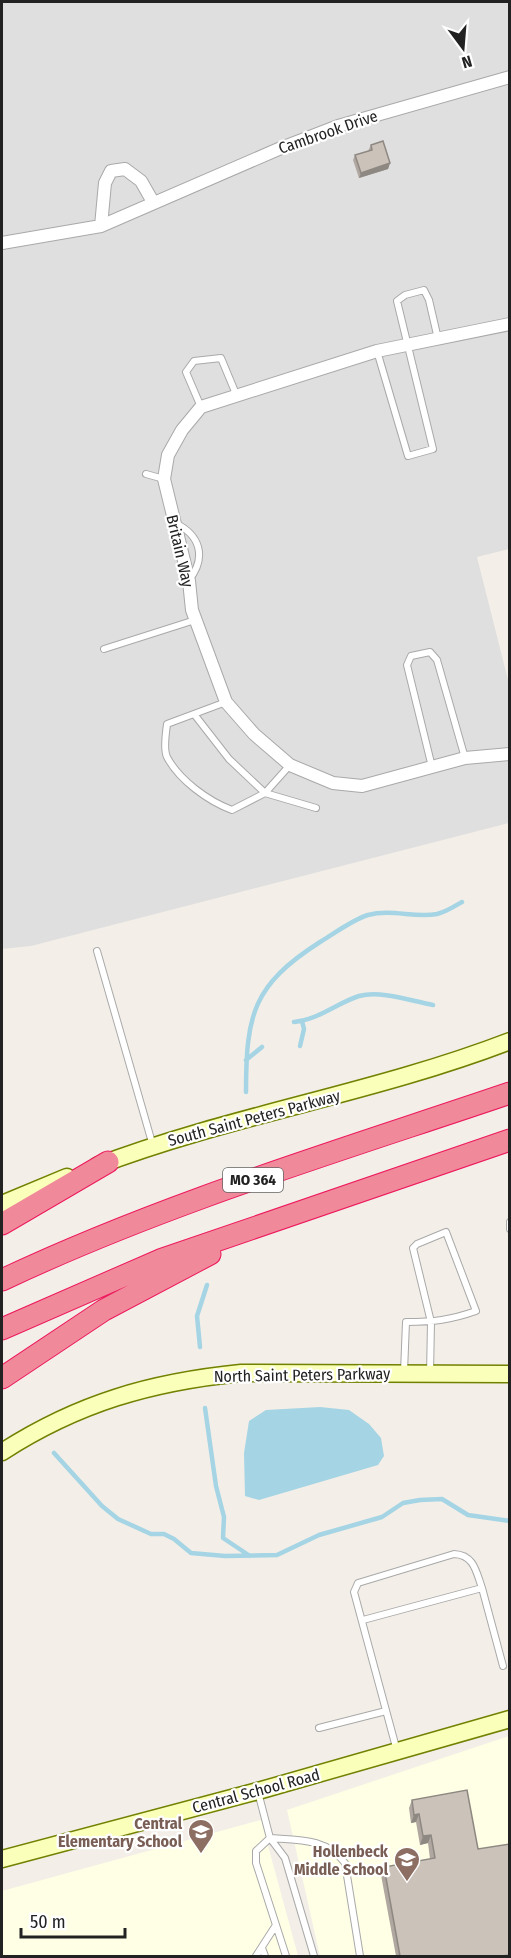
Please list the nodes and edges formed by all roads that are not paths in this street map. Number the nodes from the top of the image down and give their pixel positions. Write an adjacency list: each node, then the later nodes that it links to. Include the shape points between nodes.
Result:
1 (510, 78): 2 (street, Cambrook Drive, via 338,126)
2 (153, 202): 3 (street, Cambrook Drive); 3 (street, via 134,175 124,169 111,171 105,183)
3 (101, 226): 4 (street, Cambrook Drive)
4 (2, 243)
5 (510, 324): 6 (street)
6 (438, 339): 7 (street); 7 (lane, via 424,290 396,301)
7 (406, 344): 8 (street); 8 (lane, via 433,449 408,456)
8 (376, 351): 9 (street)
9 (236, 394): 10 (street); 10 (lane, via 221,357 194,361 186,372)
10 (201, 407): 12 (street, Britain Way, via 168,455)
11 (146, 474): 12 (lane)
12 (164, 479): 13 (street, Britain Way)
13 (173, 523): 14 (street, Britain Way); 14 (lane, via 190,531 197,542 198,560)
14 (189, 580): 15 (street, Britain Way)
15 (196, 620): 16 (lane); 17 (street, Britain Way)
16 (104, 649)
17 (226, 702): 18 (lane); 21 (street, Britain Way, via 254,734)
18 (194, 714): 23 (lane, via 229,759); 23 (lane, via 167,724 166,755 183,777 216,804 232,810)
19 (510, 754): 20 (street, Britain Way)
20 (465, 758): 22 (street, Britain Way); 22 (lane, via 437,660 430,652 411,656 407,665)
21 (290, 765): 22 (street, Britain Way, via 333,783 362,786); 23 (lane)
22 (432, 767)
23 (265, 793): 24 (lane)
24 (316, 808)
25 (97, 951): 29 (lane)
26 (510, 1041): 29 (main road, South Saint Peters Parkway, via 394,1080)
27 (510, 1093): 36 (highway, MO 364, via 180,1205)
28 (510, 1140): 32 (highway, MO 364)
29 (153, 1146): 30 (main road, South Saint Peters Parkway)
30 (108, 1162): 31 (main road, South Saint Peters Parkway); 34 (highway)
31 (2, 1204)
32 (291, 1214): 38 (highway, MO 364, via 160,1260); 42 (highway, via 104,1310)
33 (510, 1222): 35 (lane)
34 (2, 1224)
35 (510, 1229)
36 (2, 1280)
37 (431, 1322): 37 (lane, via 413,1248 446,1232 476,1311 448,1321); 39 (lane, via 406,1322); 40 (lane)
38 (2, 1329)
39 (404, 1374): 40 (main road, North Saint Peters Parkway); 43 (main road, North Saint Peters Parkway, via 241,1373 172,1382 71,1413)
40 (430, 1374): 41 (main road, North Saint Peters Parkway)
41 (510, 1374)
42 (2, 1378)
43 (2, 1452)
44 (482, 1587): 45 (lane); 45 (lane, via 473,1561 465,1554 454,1554 358,1583 354,1592); 46 (lane)
45 (363, 1620): 47 (lane)
46 (503, 1666)
47 (386, 1711): 49 (lane); 50 (lane)
48 (510, 1719): 50 (main road, Central School Road)
49 (319, 1728)
50 (397, 1751): 51 (main road, Central School Road)
51 (258, 1791): 52 (lane); 53 (main road, Central School Road)
52 (270, 1838): 54 (lane, via 256,1851 256,1863); 59 (lane, via 285,1858); 60 (lane, via 317,1842 337,1851 345,1863)
53 (2, 1859)
54 (276, 1925): 55 (lane); 58 (lane)
55 (262, 1948): 56 (lane); 57 (lane)
56 (256, 1956)
57 (265, 1956)
58 (286, 1956)
59 (314, 1956)
60 (360, 1956)

